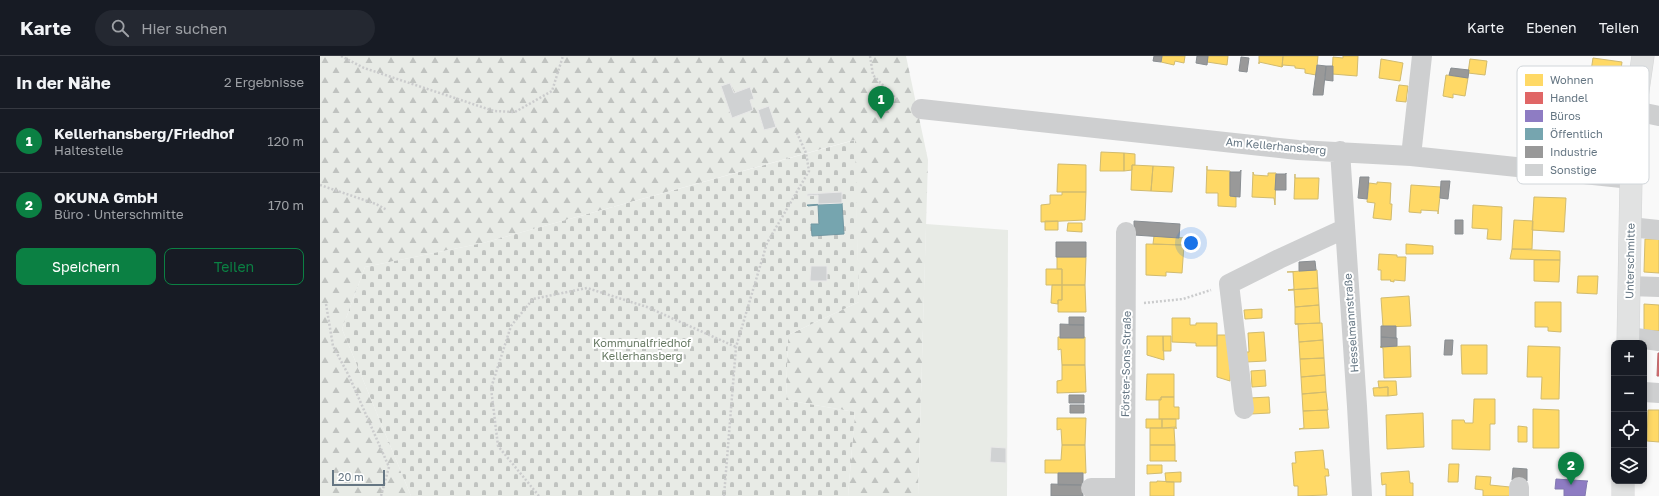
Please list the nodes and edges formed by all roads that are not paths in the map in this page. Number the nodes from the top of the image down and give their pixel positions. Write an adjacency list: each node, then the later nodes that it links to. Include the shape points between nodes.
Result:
1 (1422, 56): 8 (street)
2 (1643, 56): 3 (main road)
3 (1642, 66)
4 (921, 109): 7 (street, Am Kellerhansberg, via 1298,150)
5 (1649, 114): 6 (street)
6 (1659, 116)
7 (1340, 151): 8 (street, Am Kellerhansberg); 12 (street, Hesselmannstraße)
8 (1411, 156): 9 (street, Am Kellerhansberg)
9 (1517, 167)
10 (1631, 184): 11 (main road, Unterschmitte)
11 (1630, 227): 13 (street); 15 (main road, Unterschmitte)
12 (1344, 229): 22 (street, via 1229,284); 26 (street, Hesselmannstraße)
13 (1659, 230)
14 (1126, 232): 25 (street, Förster-Sons-Straße)
15 (1629, 286): 16 (street); 17 (main road, Unterschmitte)
16 (1659, 287)
17 (1628, 340)
18 (1647, 341): 19 (street)
19 (1659, 341)
20 (1647, 392): 21 (street)
21 (1659, 393)
22 (1244, 409)
23 (1624, 484): 27 (main road)
24 (1091, 488): 25 (street)
25 (1125, 492)
26 (1362, 496)
27 (1623, 496)

